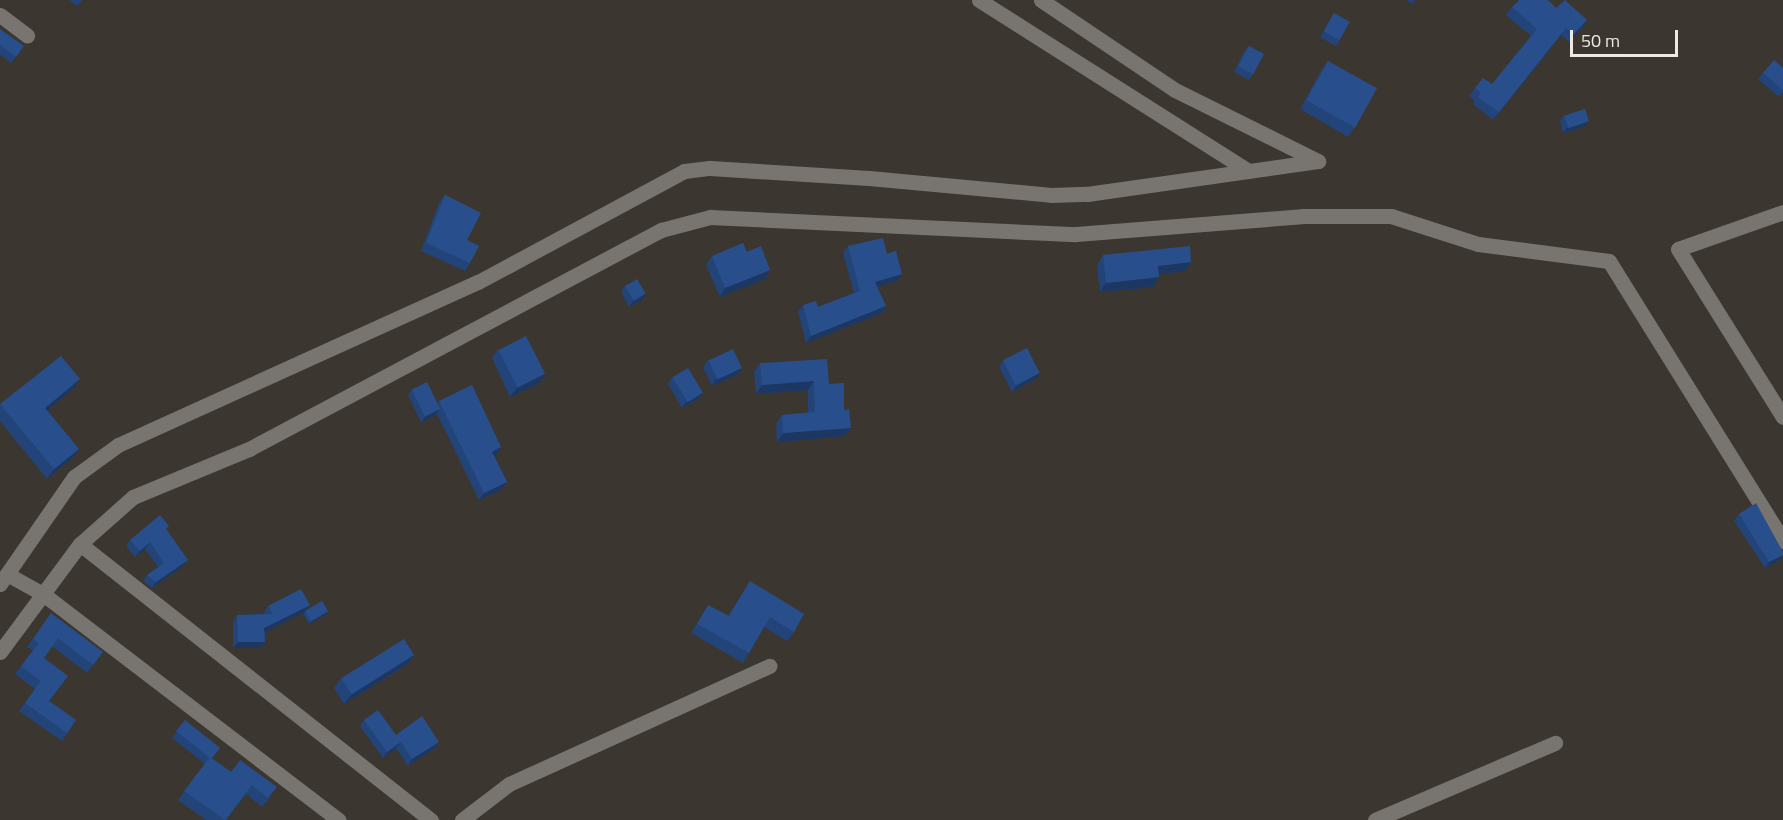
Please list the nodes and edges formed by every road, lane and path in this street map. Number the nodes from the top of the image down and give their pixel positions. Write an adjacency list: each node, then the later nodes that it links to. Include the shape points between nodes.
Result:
1 (979, 0): 5 (street)
2 (1041, 0): 5 (street, via 1176,90 1318,161)
3 (0, 15): 4 (street)
4 (27, 35)
5 (1248, 171): 10 (street, via 1087,194 1051,195 869,178 710,168 684,171 478,282 118,445 74,477)
6 (1783, 212): 7 (street, via 1678,249)
7 (1783, 417)
8 (1783, 541): 9 (street, via 1609,261 1478,244 1391,216 1304,216 1076,234 710,217 661,230 249,449 133,497)
9 (80, 544): 11 (street); 16 (street)
10 (4, 579): 11 (street)
11 (43, 594): 12 (street); 15 (street)
12 (0, 652)
13 (769, 666): 17 (street, via 509,784)
14 (1555, 743): 18 (street)
15 (339, 820)
16 (431, 820)
17 (462, 820)
18 (1375, 820)

